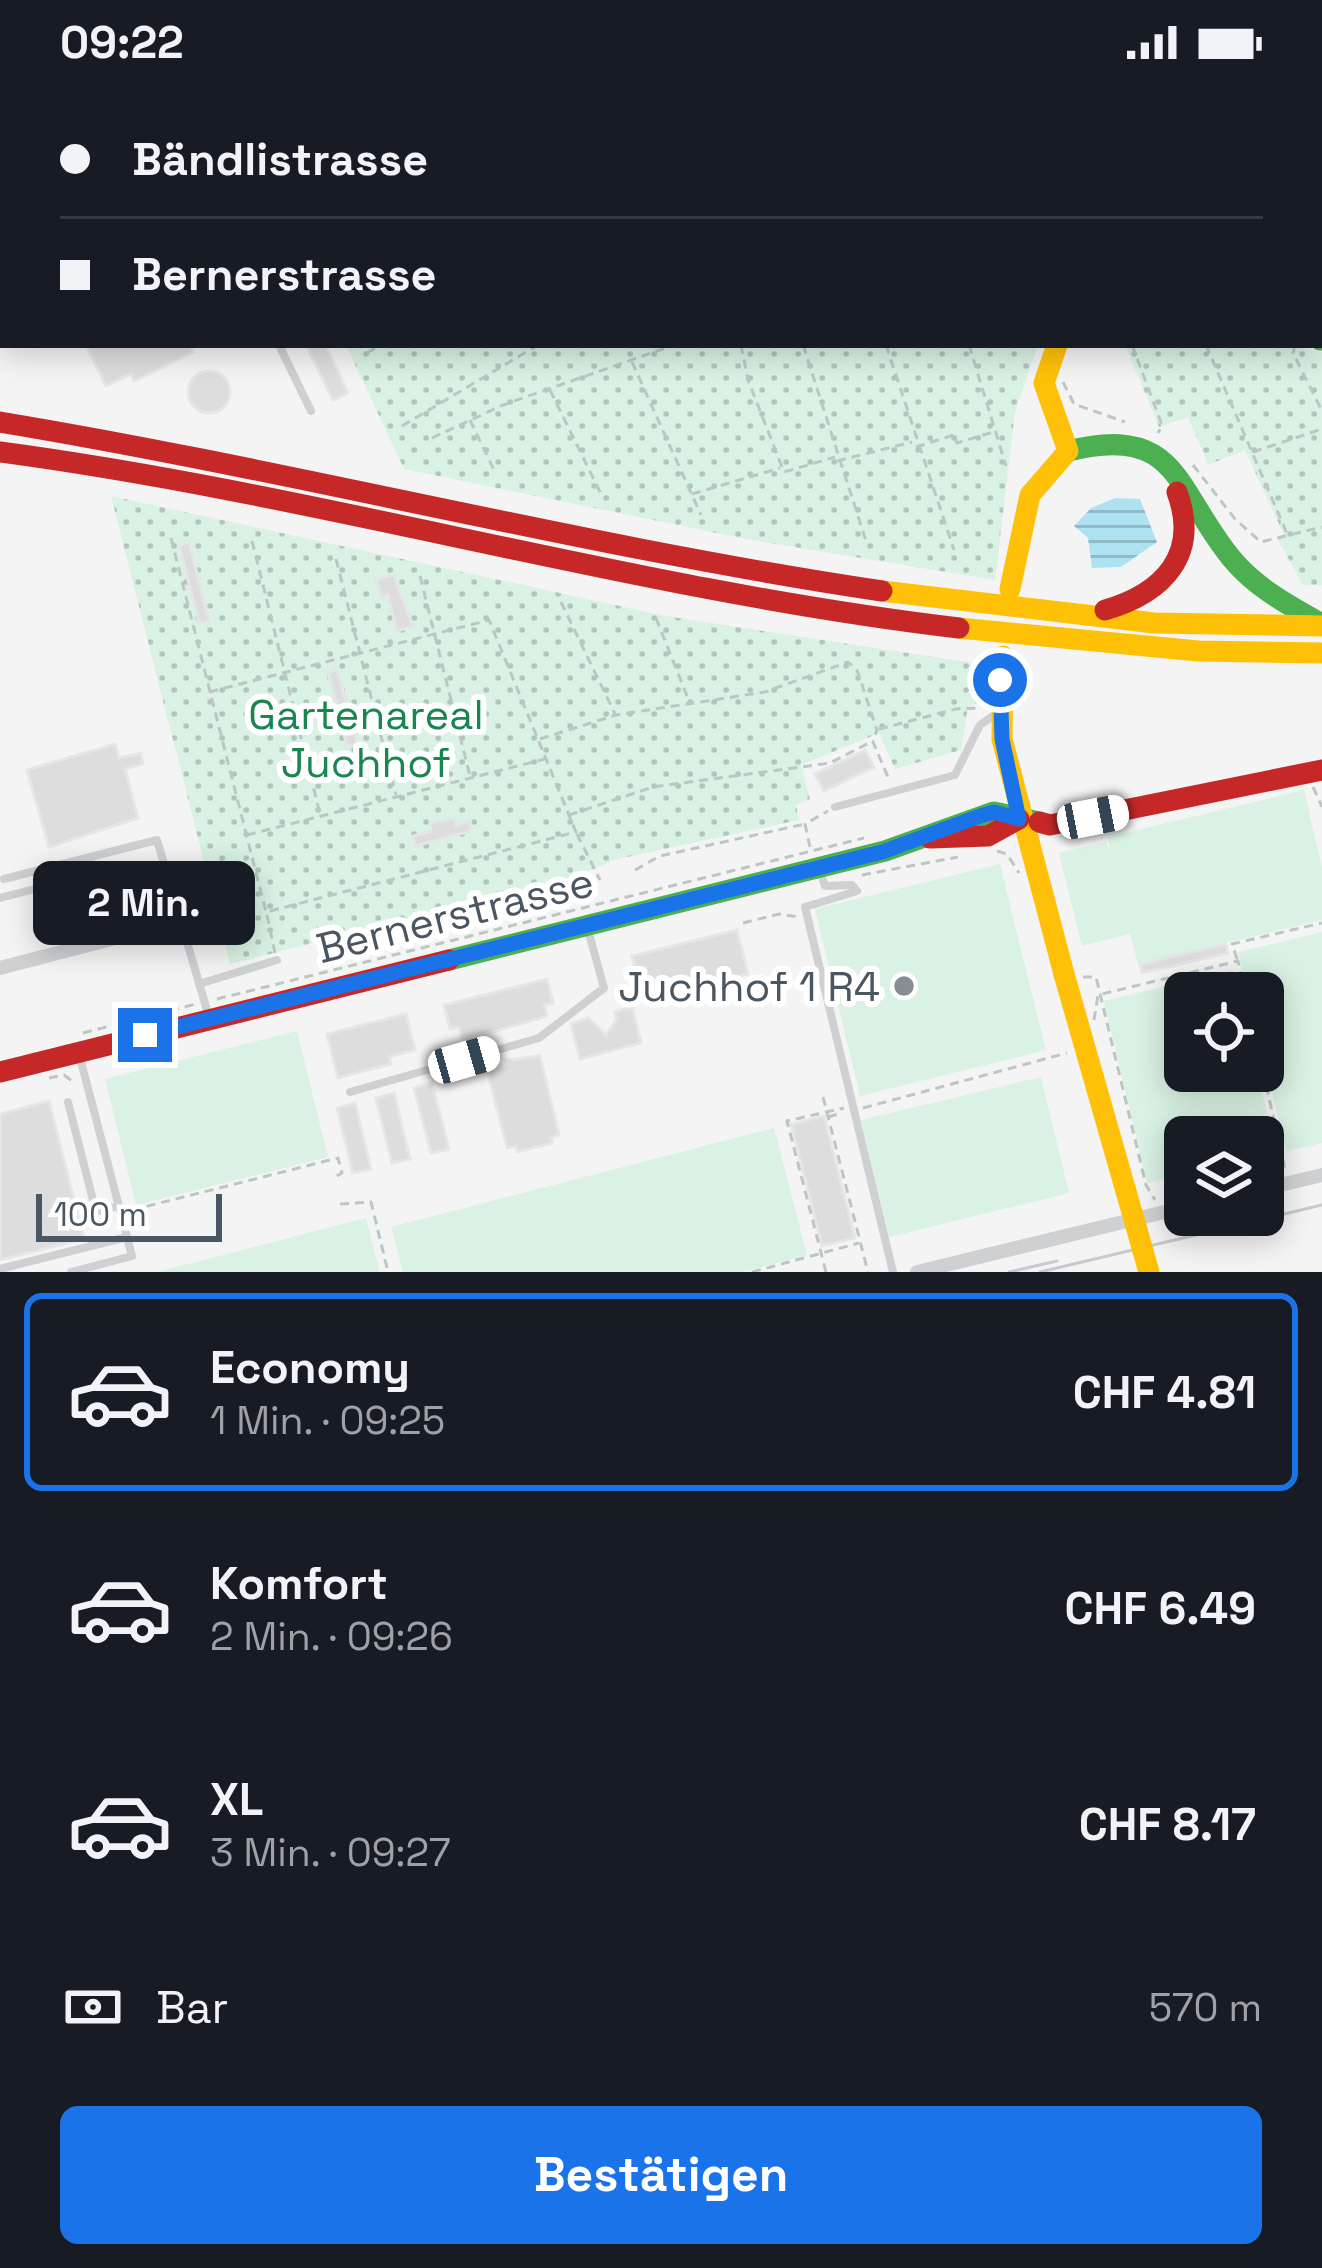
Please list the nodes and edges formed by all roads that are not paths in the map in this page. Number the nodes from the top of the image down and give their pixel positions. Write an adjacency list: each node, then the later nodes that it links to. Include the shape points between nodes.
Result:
1 (280, 348): 3 (lane)
2 (1056, 348): 5 (main road, via 1044,383)
3 (311, 411)
4 (0, 422): 8 (main road, via 776,574)
5 (1068, 451): 7 (main road, via 1027,494); 8 (main road, via 1123,454 1152,465 1173,486 1186,520 1182,556 1161,587); 9 (main road, via 1107,440 1154,452 1181,477 1236,565)
6 (0, 452): 11 (main road, via 793,604 1057,646)
7 (1010, 589)
8 (1081, 616): 9 (main road)
9 (1322, 625)
10 (1003, 656): 12 (main road)
11 (1311, 659)
12 (990, 710): 14 (lane, via 955,775); 15 (main road)
13 (1317, 776): 15 (main road, Bernerstrasse, via 1050,825)
14 (835, 807)
15 (1019, 819): 20 (main road, Bernerstrasse, via 975,840 929,838); 39 (main road, bridge, via 1072,972)
16 (4, 879): 19 (lane, via 157,840)
17 (823, 880): 37 (lane, via 857,891 805,907)
18 (0, 898): 21 (lane, via 78,878)
19 (181, 921): 21 (street); 24 (lane)
20 (587, 922): 25 (main road, Bernerstrasse); 28 (lane, via 604,988 539,1038)
21 (96, 943): 23 (street)
22 (278, 965): 24 (lane)
23 (0, 968)
24 (199, 984): 25 (lane)
25 (207, 1010): 26 (main road, Bernerstrasse)
26 (75, 1044): 27 (main road, Bernerstrasse); 32 (lane)
27 (0, 1072)
28 (350, 1092)
29 (68, 1102): 32 (lane, via 96,1212)
30 (1322, 1175): 31 (street)
31 (1284, 1184)
32 (120, 1210): 34 (lane)
33 (1164, 1213): 38 (street)
34 (128, 1237): 35 (lane); 36 (lane, via 132,1256)
35 (0, 1269)
36 (71, 1272)
37 (892, 1272)
38 (917, 1272)
39 (1149, 1272)

